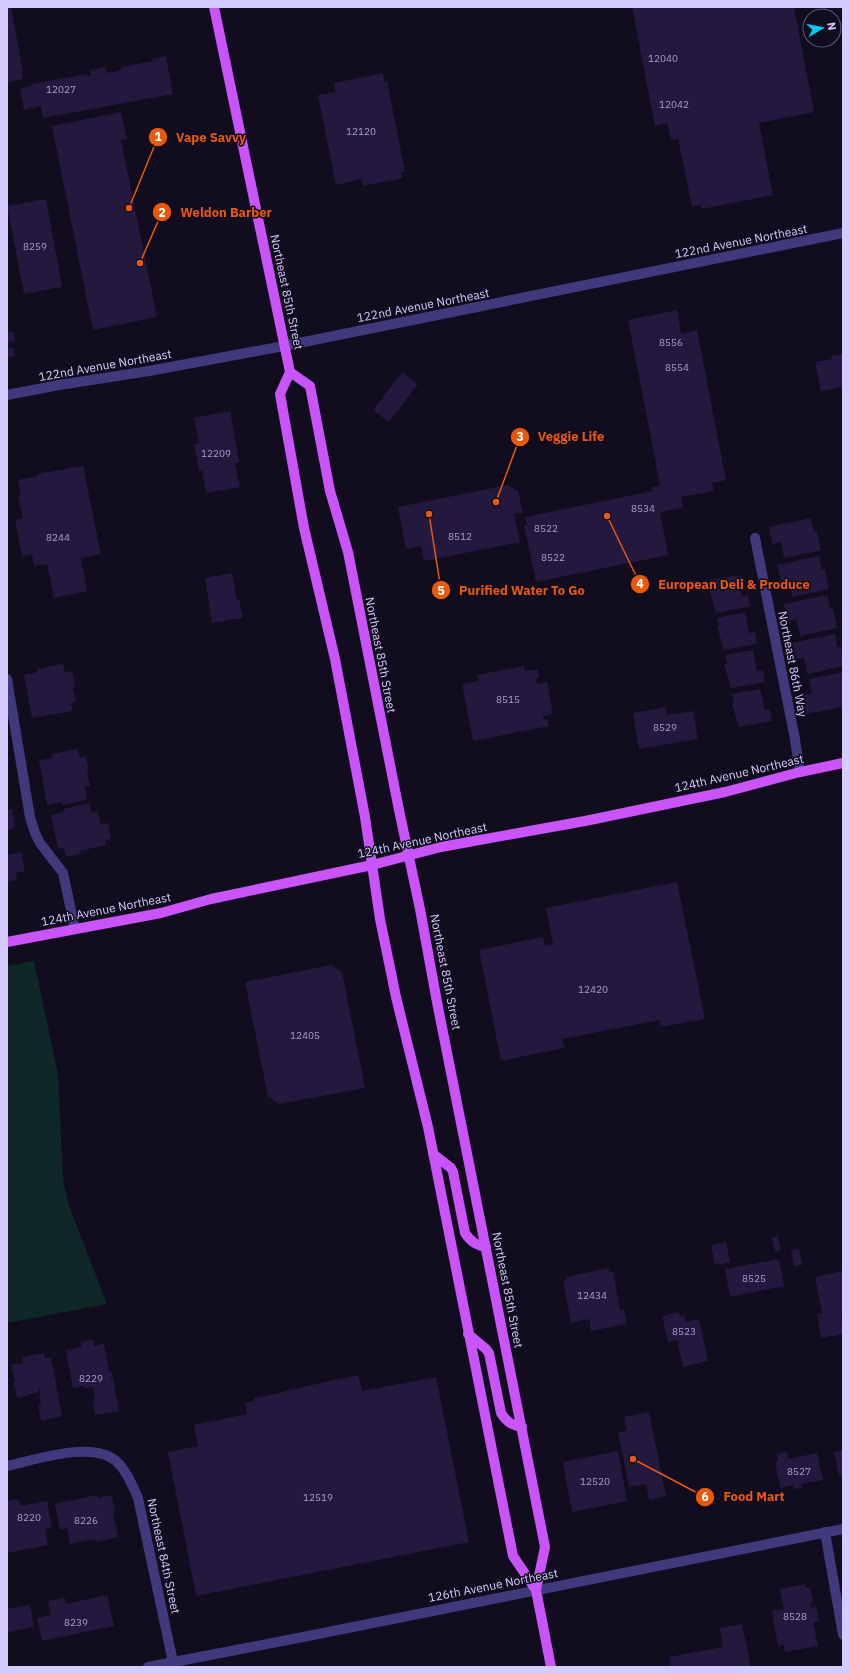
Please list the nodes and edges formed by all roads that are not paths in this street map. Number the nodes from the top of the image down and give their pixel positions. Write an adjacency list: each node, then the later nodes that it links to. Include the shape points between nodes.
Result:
1 (214, 7): 3 (main road, Northeast 85th Street)
2 (843, 233): 3 (street, 122nd Avenue Northeast)
3 (284, 346): 4 (main road, Northeast 85th Street); 5 (street, 122nd Avenue Northeast)
4 (290, 372): 10 (main road, Northeast 85th Street, via 310,386 330,490 348,552); 11 (main road, Northeast 85th Street, via 280,394 304,528 335,659)
5 (7, 395)
6 (755, 538): 9 (street, Northeast 86th Way)
7 (7, 679): 12 (street, via 30,817 40,843 63,873)
8 (843, 764): 9 (main road, 124th Avenue Northeast)
9 (800, 772): 10 (main road, 124th Avenue Northeast, via 725,792)
10 (409, 855): 11 (main road, 124th Avenue Northeast); 15 (main road, Northeast 85th Street)
11 (372, 865): 12 (main road, 124th Avenue Northeast, via 211,899 161,913); 14 (main road, Northeast 85th Street, via 396,997)
12 (75, 929): 13 (main road, 124th Avenue Northeast)
13 (7, 942)
14 (433, 1154): 15 (main road, via 453,1172 465,1233 476,1245); 16 (main road, Northeast 85th Street)
15 (486, 1247): 17 (main road, Northeast 85th Street)
16 (468, 1334): 17 (main road, via 489,1353 501,1413 512,1425); 21 (main road, Northeast 85th Street, via 513,1556)
17 (522, 1427): 21 (main road, Northeast 85th Street, via 546,1547)
18 (7, 1466): 23 (street, Northeast 84th Street, via 81,1450 102,1453 116,1461 127,1475 138,1498)
19 (843, 1528): 20 (street, 126th Avenue Northeast)
20 (825, 1532): 21 (street, 126th Avenue Northeast); 22 (street)
21 (536, 1590): 23 (street, 126th Avenue Northeast); 25 (main road, Northeast 85th Street)
22 (843, 1636)
23 (173, 1662): 24 (street, 126th Avenue Northeast)
24 (148, 1667)
25 (551, 1667)

